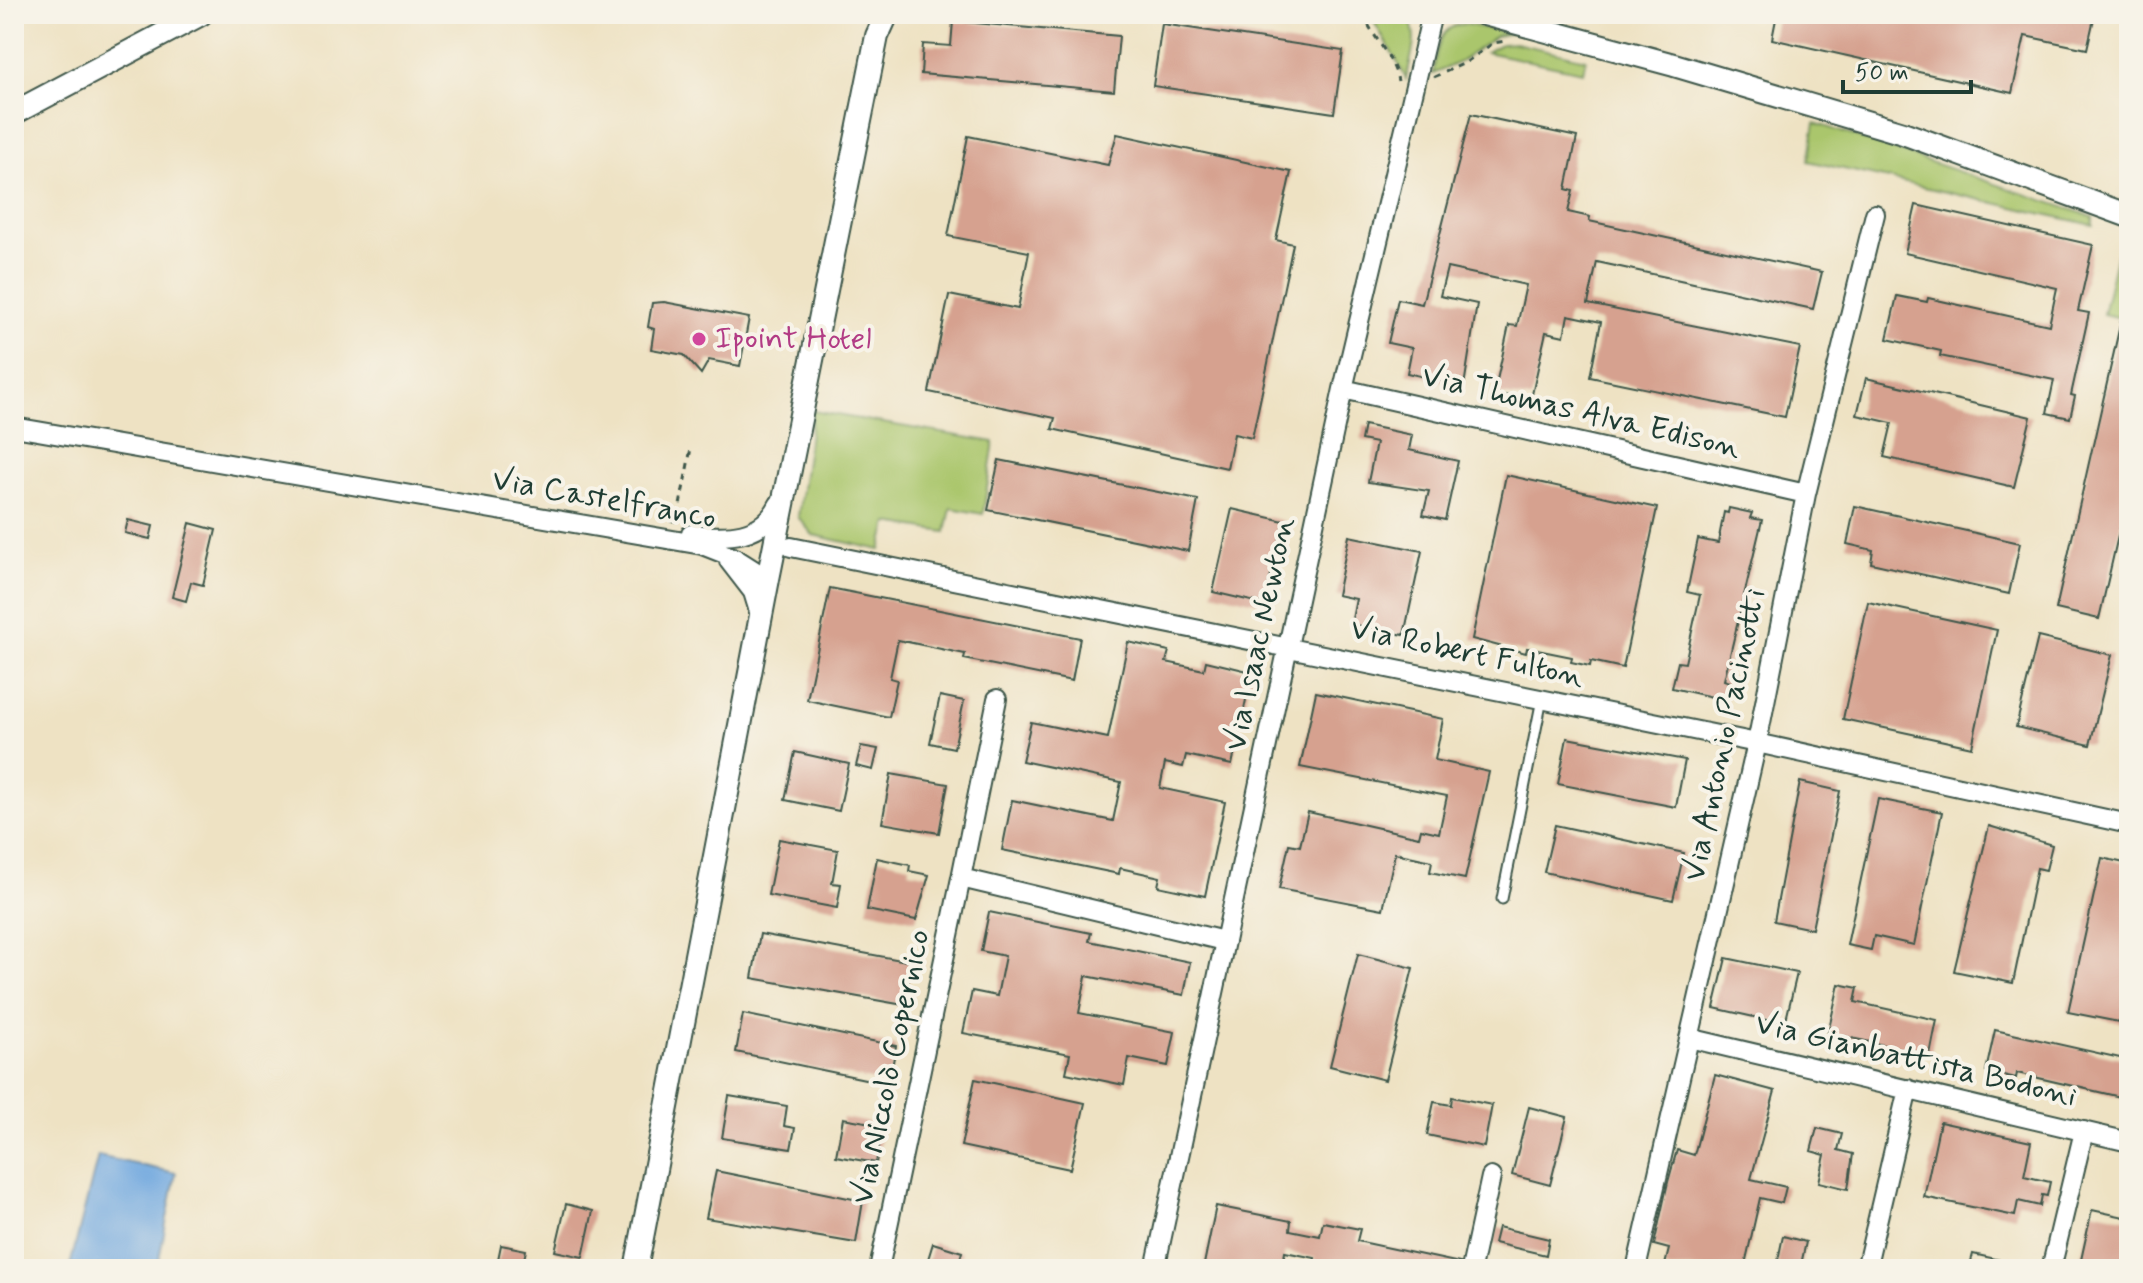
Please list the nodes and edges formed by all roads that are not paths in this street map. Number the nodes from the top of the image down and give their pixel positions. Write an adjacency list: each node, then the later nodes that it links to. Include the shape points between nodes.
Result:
1 (201, 14): 6 (street)
2 (887, 14): 5 (street)
3 (1432, 14): 9 (street, Via Isaac Newton)
4 (1484, 14): 8 (street, via 1903,133)
5 (876, 25): 11 (street)
6 (14, 113)
7 (1875, 214): 12 (street, Via Antonio Pacinotti)
8 (2129, 216)
9 (1343, 389): 12 (street, Via Thomas Alva Edison); 18 (street, Via Isaac Newton)
10 (14, 427): 13 (street, Via Castelfranco)
11 (787, 486): 13 (street, via 767,524 748,532 730,537); 16 (street)
12 (1806, 494): 21 (street, Via Antonio Pacinotti)
13 (634, 533): 15 (street, Via Castelfranco)
14 (791, 547): 18 (street, Via Robert Fulton)
15 (719, 550): 16 (street, Via Castelfranco); 17 (street, via 753,592)
16 (768, 579): 17 (street)
17 (761, 618): 31 (street)
18 (1289, 647): 20 (street, Via Robert Fulton); 25 (street, Via Isaac Newton)
19 (997, 699): 23 (street, Via Niccolò Copernico)
20 (1542, 699): 21 (street, Via Robert Fulton); 24 (lane)
21 (1757, 743): 22 (street, Via Robert Fulton); 26 (street, Via Antonio Pacinotti)
22 (2129, 824)
23 (961, 878): 25 (street); 32 (street, Via Niccolò Copernico)
24 (1502, 899)
25 (1224, 941): 33 (street, Via Isaac Newton)
26 (1689, 1038): 27 (street, Via Gianbattista Bodoni); 35 (street, Via Antonio Pacinotti)
27 (1908, 1089): 28 (street, Via Gianbattista Bodoni); 36 (street)
28 (2084, 1131): 29 (street, Via Gianbattista Bodoni); 37 (street)
29 (2129, 1142)
30 (1491, 1177): 34 (street)
31 (636, 1269)
32 (879, 1269)
33 (1155, 1269)
34 (1471, 1269)
35 (1636, 1269)
36 (1866, 1269)
37 (2051, 1269)

